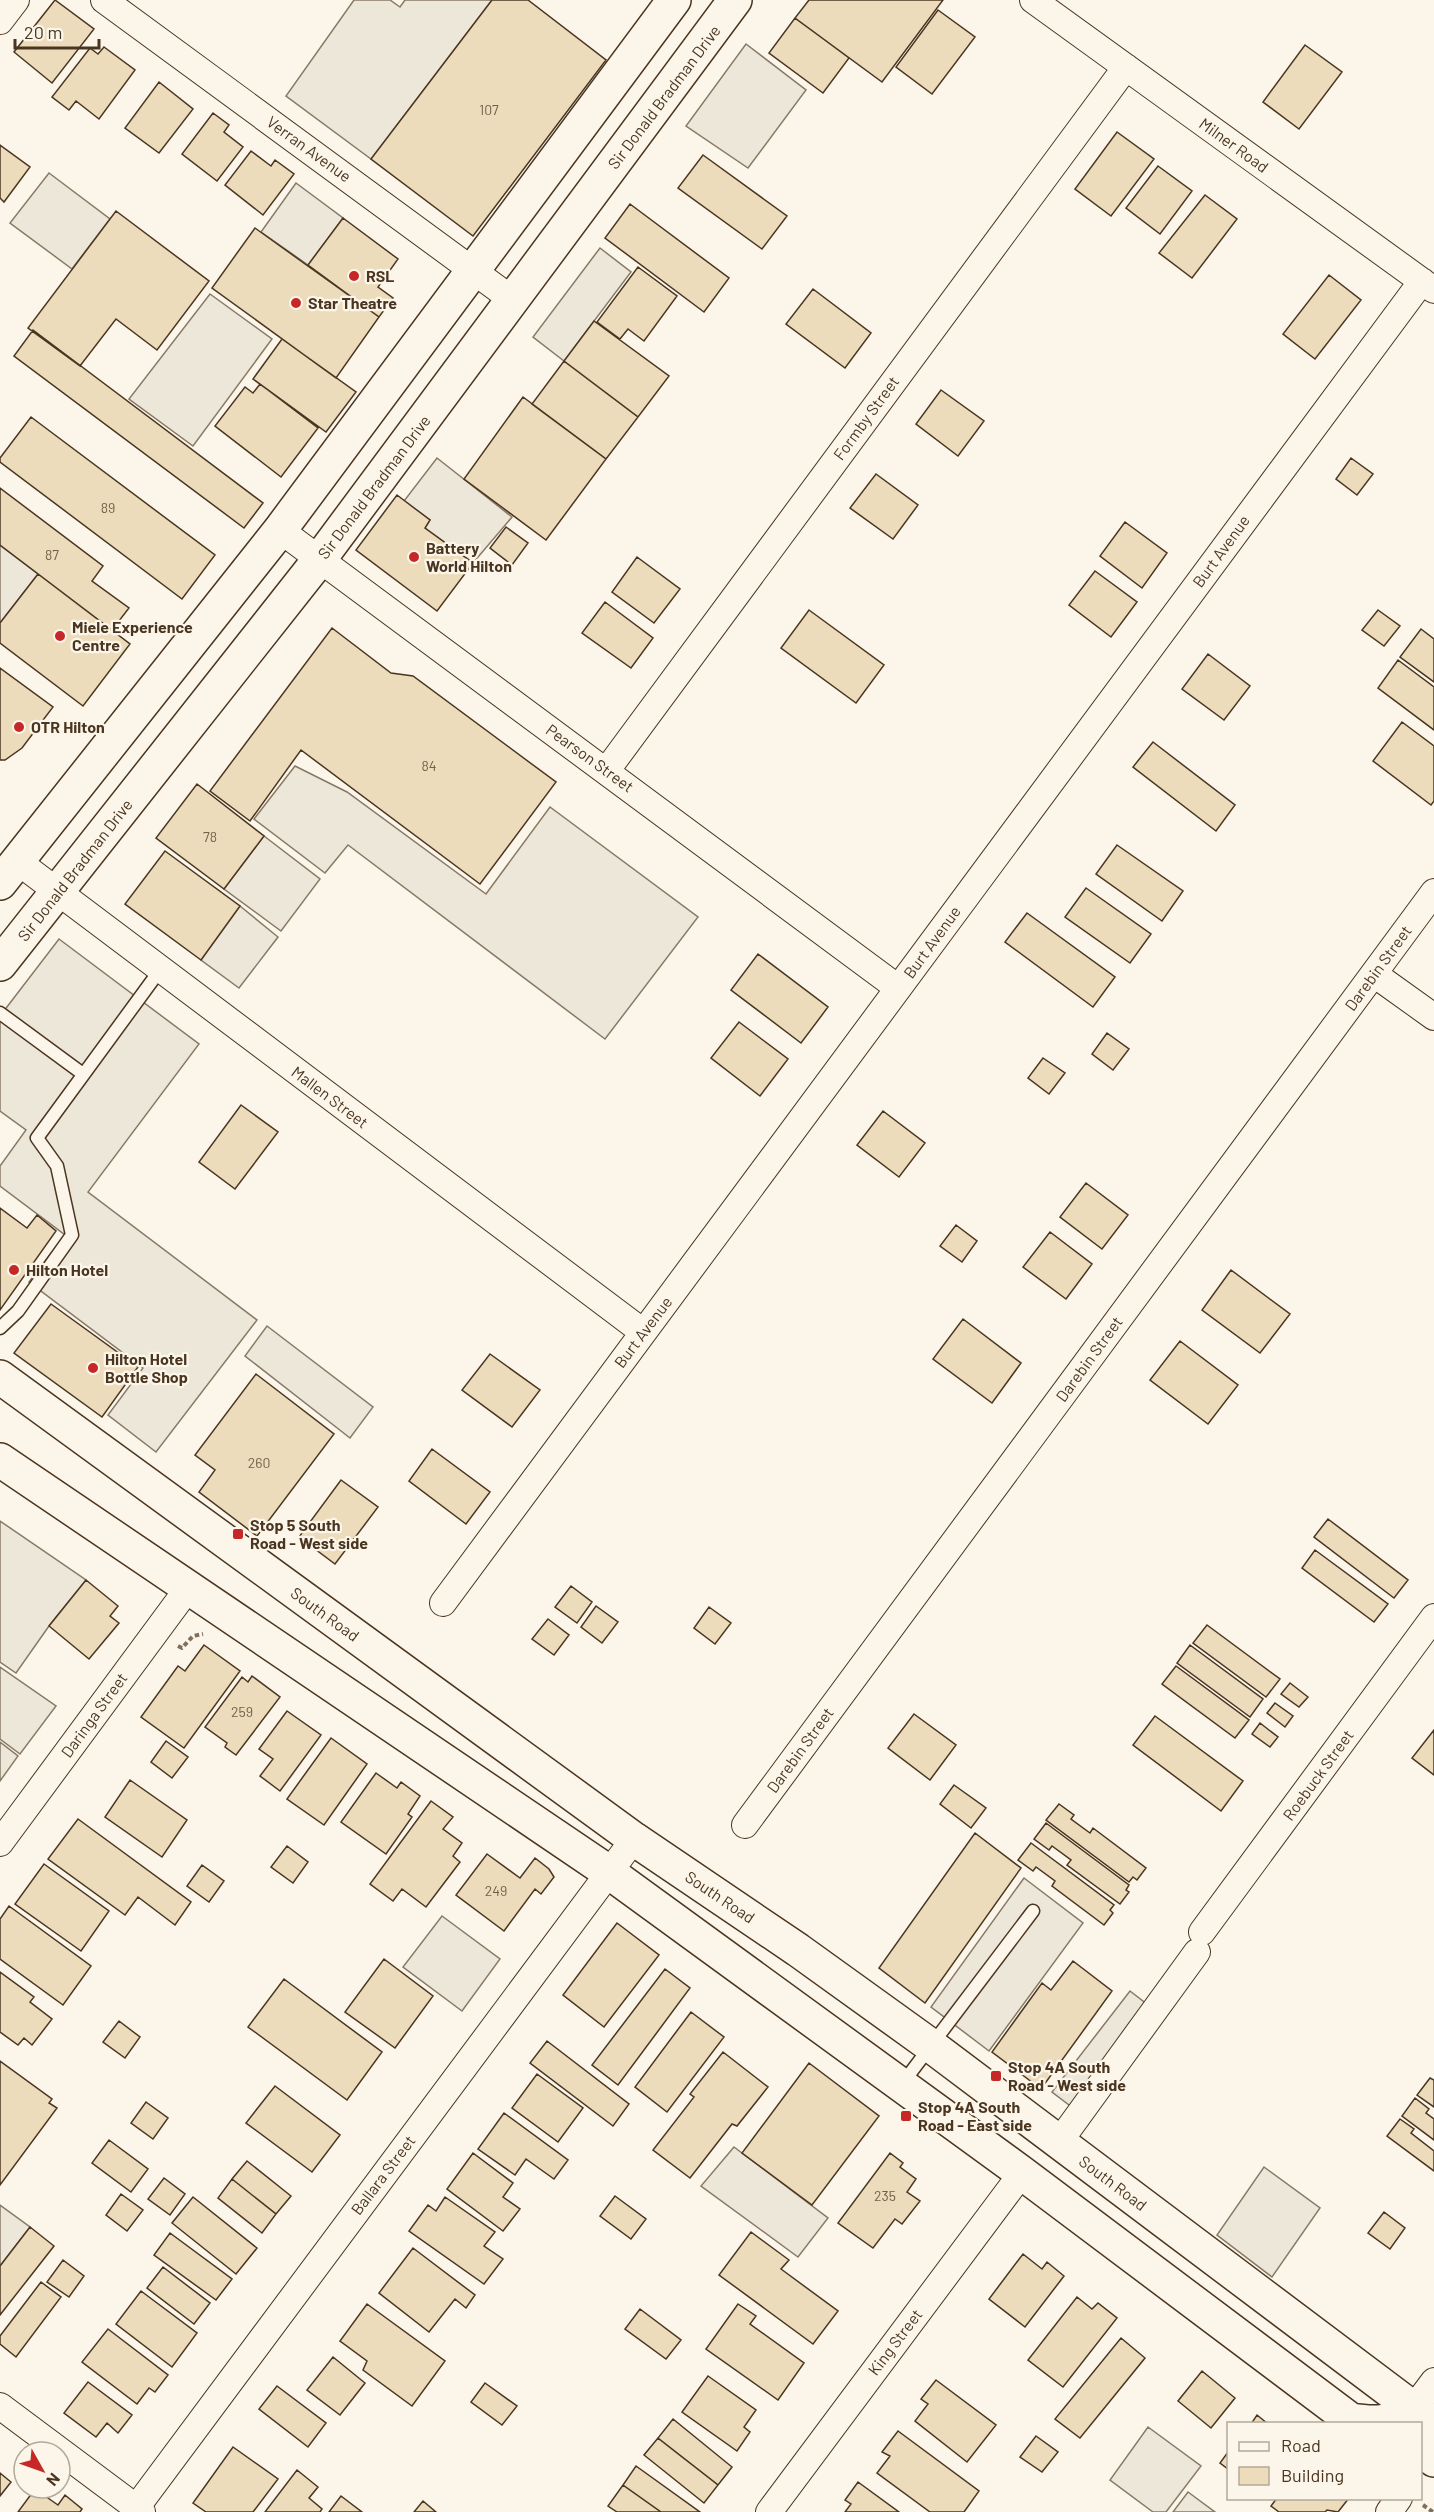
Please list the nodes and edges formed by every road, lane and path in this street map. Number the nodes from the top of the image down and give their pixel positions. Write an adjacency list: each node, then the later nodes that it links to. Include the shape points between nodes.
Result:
1 (16, 0): 6 (street)
2 (104, 0): 8 (street, Verran Avenue)
3 (674, 0): 8 (main road)
4 (735, 0): 10 (main road, Sir Donald Bradman Drive)
5 (1033, 0): 7 (street, Milner Road)
6 (0, 21)
7 (1126, 67): 9 (street, Milner Road); 13 (street, Formby Street)
8 (475, 270): 10 (street, Verran Avenue); 11 (main road)
9 (1428, 285): 20 (street, Burt Avenue)
10 (513, 300): 12 (main road, Sir Donald Bradman Drive)
11 (280, 530): 12 (street, Pearson Street); 14 (main road)
12 (319, 560): 13 (street, Pearson Street); 16 (main road, Sir Donald Bradman Drive)
13 (607, 770): 20 (street, Pearson Street)
14 (8, 872): 16 (street, Mallen Street)
15 (1434, 892): 19 (street, Darebin Street)
16 (57, 893): 17 (main road, Sir Donald Bradman Drive); 18 (street, Mallen Street)
17 (0, 964)
18 (160, 969): 23 (lane); 25 (street, Mallen Street)
19 (1374, 974): 22 (street); 31 (street, Darebin Street)
20 (898, 988): 25 (street, Burt Avenue)
21 (0, 1013): 23 (lane)
22 (1434, 1017)
23 (83, 1074): 24 (lane, via 37,1138 57,1166 72,1234 18,1311)
24 (0, 1328)
25 (643, 1332): 29 (street, Burt Avenue)
26 (0, 1377): 32 (main road, South Road)
27 (0, 1460): 28 (main road)
28 (189, 1587): 33 (street, Daringa Street); 34 (main road)
29 (443, 1603)
30 (1434, 1617): 38 (street, Roebuck Street)
31 (745, 1825)
32 (634, 1839): 34 (street, Ballara Street); 36 (main road, South Road)
33 (0, 1843)
34 (610, 1873): 37 (main road); 47 (street, Ballara Street)
35 (1033, 1911): 36 (lane)
36 (930, 2045): 37 (lane); 38 (main road, South Road)
37 (901, 2085): 39 (main road)
38 (1059, 2142): 42 (main road, South Road)
39 (1022, 2173): 43 (main road); 48 (street, King Street)
40 (1434, 2381): 42 (street)
41 (0, 2406): 47 (street)
42 (1418, 2419): 43 (main road)
43 (1353, 2422)
44 (1422, 2450): 45 (main road)
45 (1434, 2460)
46 (1399, 2500): 49 (street)
47 (137, 2510)
48 (769, 2512)
49 (1389, 2512)

